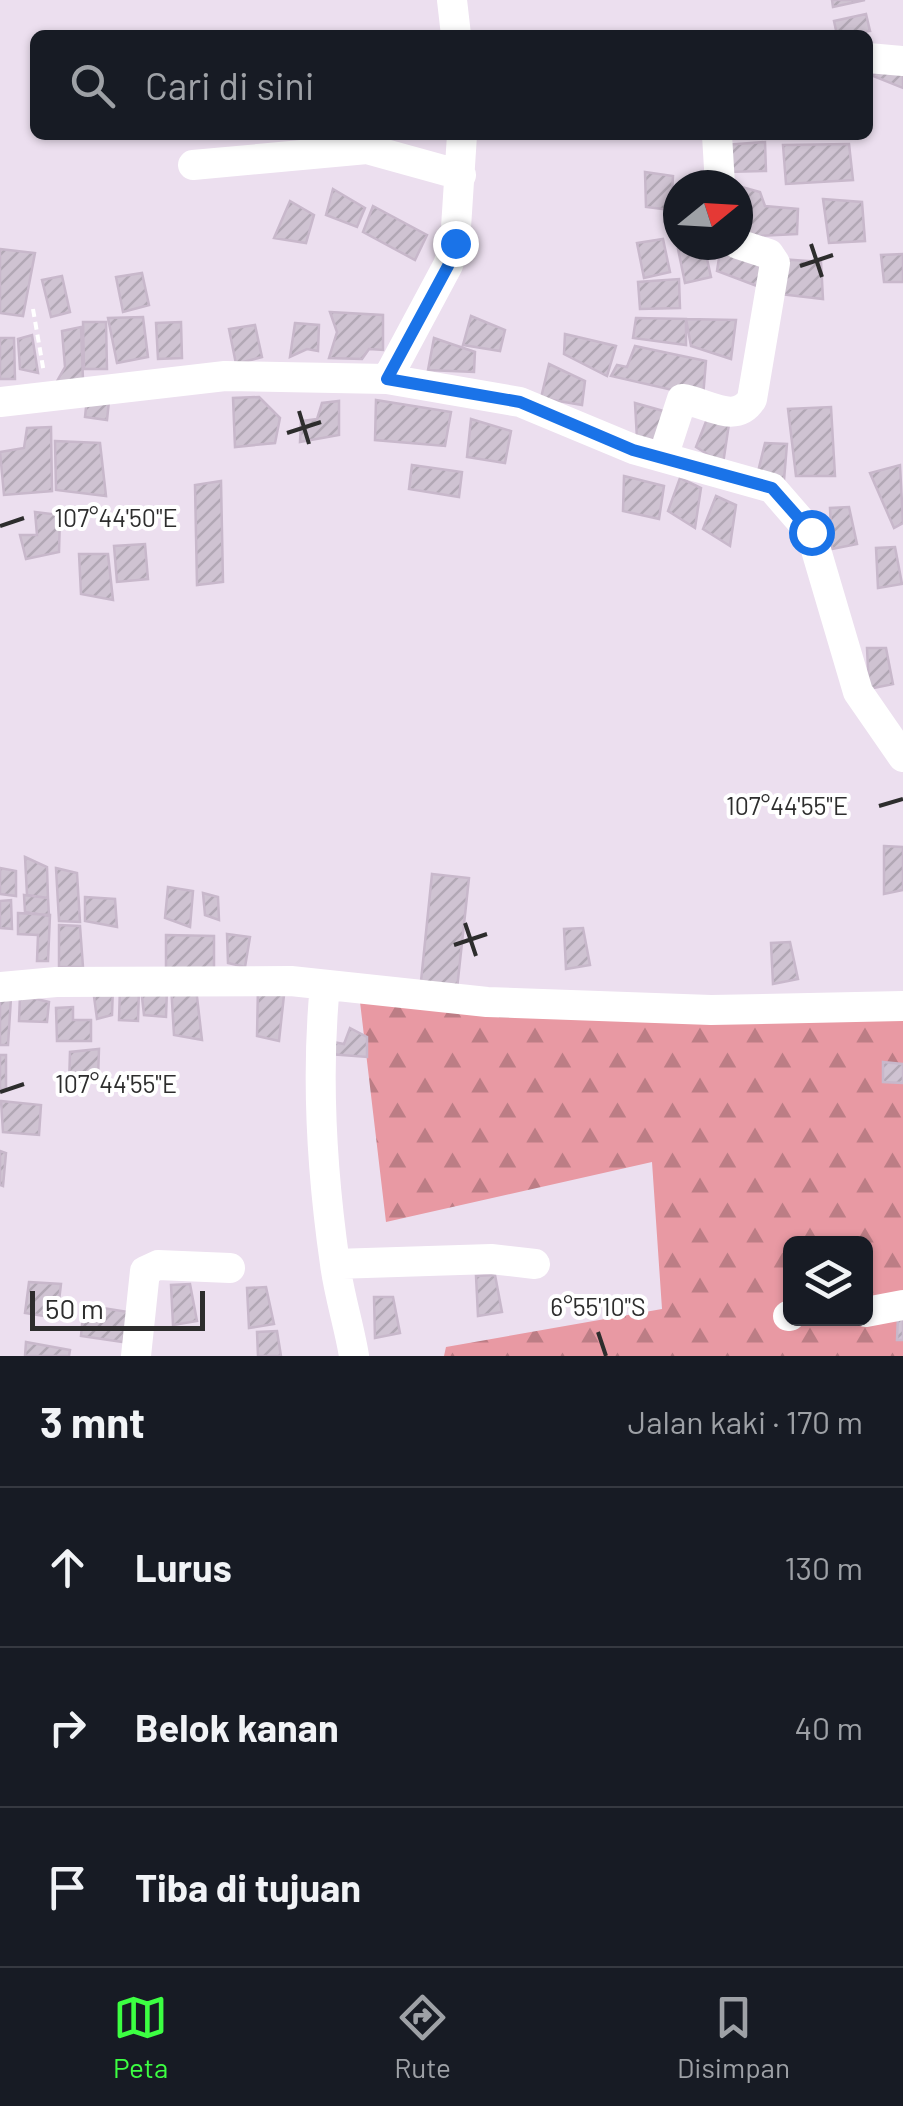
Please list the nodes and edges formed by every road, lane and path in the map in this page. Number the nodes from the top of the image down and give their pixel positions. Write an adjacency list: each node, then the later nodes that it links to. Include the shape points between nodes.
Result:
1 (452, 0): 2 (street)
2 (455, 30)
3 (873, 58): 4 (street)
4 (903, 61)
5 (462, 140): 9 (street)
6 (717, 140): 8 (street)
7 (193, 165): 9 (street, via 368,148)
8 (719, 170)
9 (461, 174): 12 (street, via 448,266)
10 (753, 249): 15 (street, via 775,264 752,399 732,413 682,399)
11 (33, 309): 13 (path)
12 (387, 379): 13 (street, via 225,376); 15 (street, via 520,402)
13 (48, 398): 14 (street)
14 (0, 402)
15 (663, 457): 16 (street, via 772,488 800,516 822,561 858,692)
16 (903, 757)
17 (325, 985): 18 (street, via 232,980); 19 (street, via 488,1002 711,1010); 20 (street, via 318,1051)
18 (0, 987)
19 (903, 1006)
20 (335, 1264): 21 (street); 26 (street)
21 (535, 1264)
22 (230, 1268): 25 (street, via 158,1265 145,1271)
23 (903, 1305): 24 (street)
24 (873, 1311)
25 (136, 1356)
26 (354, 1356)

